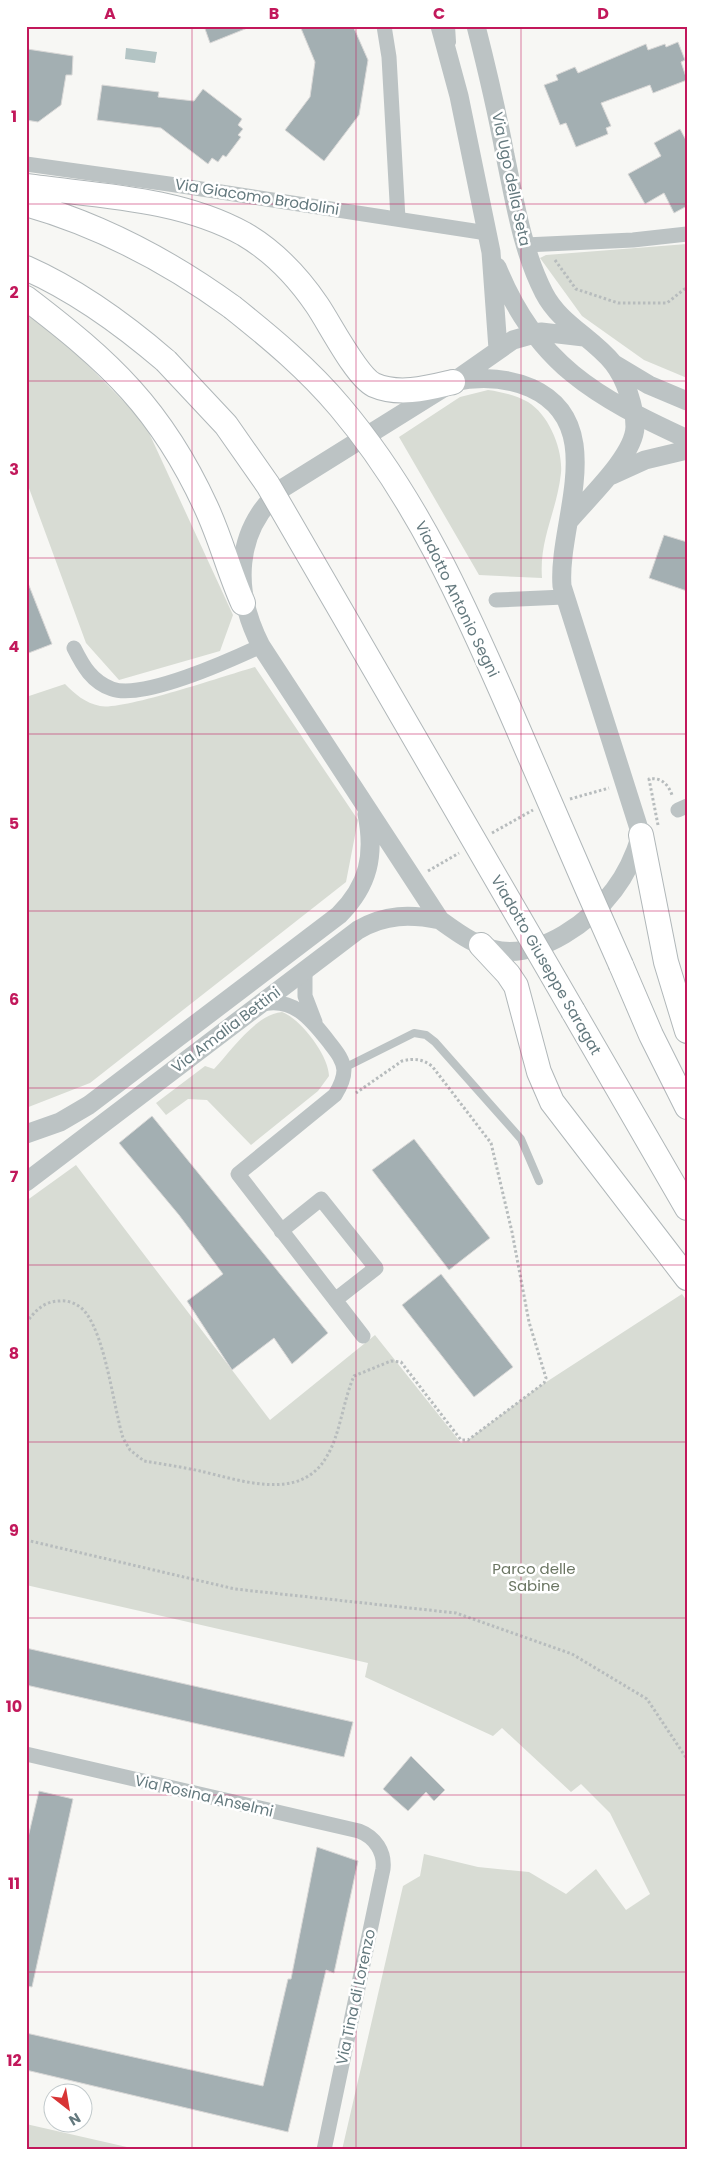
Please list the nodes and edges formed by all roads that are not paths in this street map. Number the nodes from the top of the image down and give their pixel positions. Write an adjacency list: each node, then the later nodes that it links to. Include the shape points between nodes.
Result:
1 (384, 26): 11 (street, via 389,57)
2 (440, 26): 7 (street)
3 (450, 26): 7 (lane)
4 (468, 26): 6 (lane, Via Ugo della Seta)
5 (476, 26): 6 (street, Via Ugo della Seta)
6 (485, 64): 14 (street, Via Ugo della Seta)
7 (459, 96): 12 (street)
8 (26, 164): 11 (street, Via Giacomo Brodolini)
9 (26, 186): 22 (main road, via 164,205 226,225 261,246 293,275 371,383 406,390)
10 (26, 204): 43 (main road, Viadotto Antonio Segni, bridge, via 146,253 232,307 271,338 321,386 376,453 439,556 481,642 651,1034)
11 (398, 219): 12 (street, Via Giacomo Brodolini)
12 (487, 233): 15 (street)
13 (687, 234): 14 (street, via 633,240)
14 (525, 244): 19 (street, Via Ugo della Seta, via 548,300)
15 (491, 252): 18 (street, via 511,299); 20 (street)
16 (26, 268): 47 (main road, Viadotto Giuseppe Saragat, bridge, via 86,300 166,361 221,419 263,477)
17 (26, 298): 31 (main road, via 76,335 109,365 164,430 207,510)
18 (532, 332): 19 (street); 20 (street); 24 (street, via 569,372 600,396)
19 (584, 337): 21 (street, Via Ugo della Seta)
20 (498, 349): 22 (street)
21 (613, 363): 23 (street); 24 (street, via 628,393)
22 (452, 382): 28 (street, via 475,378 509,380 536,391 557,408 570,430 576,450); 31 (street, via 295,480 270,500 252,529 246,547 241,576)
23 (687, 401)
24 (634, 415): 25 (street); 27 (street, via 634,432 629,448)
25 (687, 440)
26 (687, 450): 27 (street, via 645,460)
27 (601, 483): 28 (street)
28 (568, 522): 29 (street, via 562,562)
29 (564, 597): 30 (street); 35 (street)
30 (496, 600)
31 (244, 603): 32 (street)
32 (261, 646): 33 (street, via 203,672 120,691 104,686 92,677); 34 (street)
33 (74, 648)
34 (365, 808): 36 (street); 44 (street, via 370,834 368,866 358,894 339,915 93,1102 60,1122)
35 (642, 835): 37 (street, via 633,858 613,891 571,928 544,944 524,950 502,951); 41 (main road, via 666,962)
36 (440, 920): 37 (street); 38 (street, Via Amalia Bettini, via 404,915 373,921)
37 (480, 945): 49 (main road, via 516,986 539,1072 552,1102)
38 (305, 970): 39 (street, Via Amalia Bettini); 40 (street, via 305,996)
39 (259, 1005): 40 (street, via 287,1004); 46 (street, Via Amalia Bettini)
40 (315, 1023): 42 (street, via 340,1056)
41 (687, 1031)
42 (344, 1068): 45 (lane, via 414,1033 426,1034 520,1139); 48 (street, via 335,1095 238,1174)
43 (687, 1107)
44 (26, 1134)
45 (539, 1181)
46 (26, 1182)
47 (687, 1208)
48 (281, 1230): 50 (street); 50 (street, via 321,1199 376,1268)
49 (687, 1278)
50 (335, 1300): 51 (street)
51 (363, 1336)
52 (26, 1754): 53 (street, Via Rosina Anselmi, via 359,1832 369,1836)
53 (378, 1846): 54 (street, Via Tina di Lorenzo, via 383,1856 383,1869)
54 (324, 2150)

